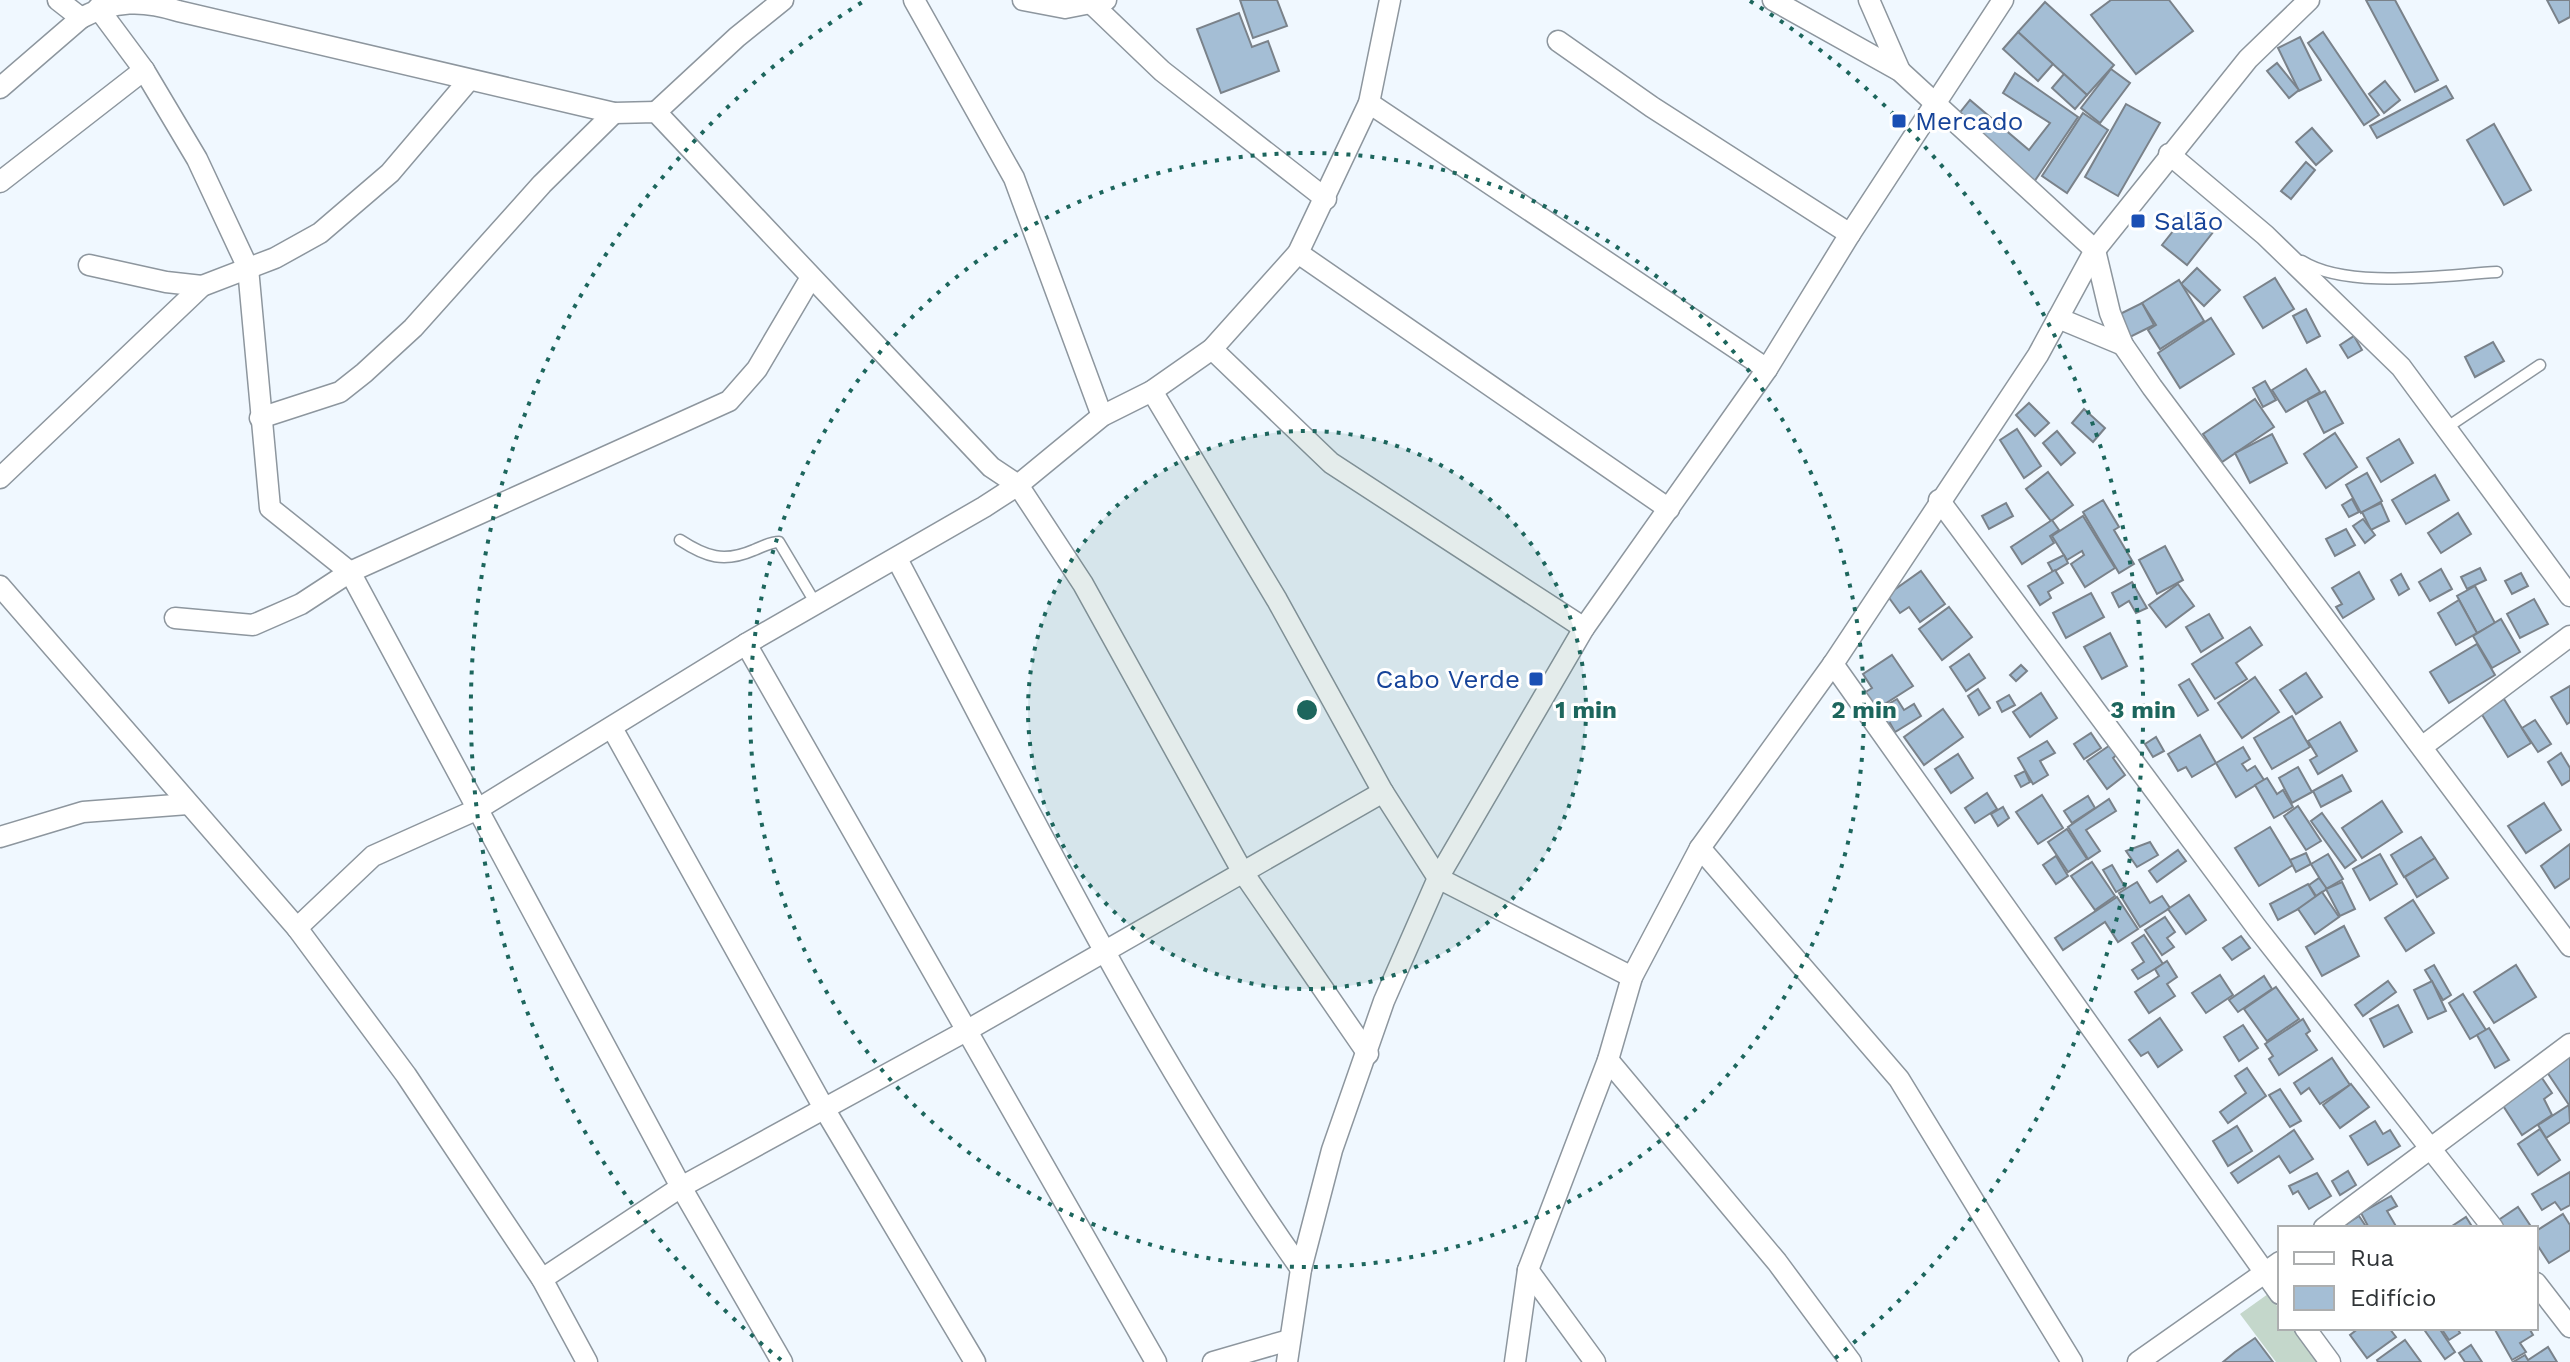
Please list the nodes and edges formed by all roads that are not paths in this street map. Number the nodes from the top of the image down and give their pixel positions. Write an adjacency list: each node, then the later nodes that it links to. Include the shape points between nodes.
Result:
1 (58, 0): 12 (street)
2 (783, 0): 20 (street)
3 (914, 0): 40 (street, via 1014,178)
4 (1023, 0): 9 (street, via 1065,8)
5 (1390, 0): 18 (street)
6 (1869, 0): 15 (street)
7 (2003, 0): 19 (street)
8 (2309, 0): 22 (street, via 2248,59)
9 (1099, 2): 24 (street, via 1162,71)
10 (1783, 2): 15 (street)
11 (186, 6): 12 (street, via 130,0); 16 (street)
12 (90, 13): 14 (street); 17 (street)
13 (1558, 41): 25 (street)
14 (144, 70): 23 (street); 30 (street, via 197,159)
15 (1900, 71): 19 (street)
16 (469, 80): 21 (street); 30 (street, via 390,173 332,223)
17 (0, 88)
18 (1369, 103): 24 (street); 38 (street)
19 (1937, 103): 25 (street); 27 (street)
20 (656, 112): 21 (street); 32 (street)
21 (614, 113): 41 (street, via 542,184 413,328 364,373 340,392)
22 (2169, 154): 26 (street); 27 (street)
23 (0, 182)
24 (1326, 199): 28 (street)
25 (1850, 234): 38 (street)
26 (2265, 235): 31 (lane, via 2324,272 2400,277); 42 (street, via 2401,367)
27 (2095, 250): 34 (street); 35 (street)
28 (1298, 253): 36 (street); 46 (street)
29 (89, 265): 33 (street)
30 (248, 268): 33 (street); 41 (street)
31 (2497, 272)
32 (810, 279): 44 (street, via 991,467); 49 (street, via 757,369 729,401)
33 (202, 286): 43 (street)
34 (2058, 318): 35 (street); 45 (street)
35 (2123, 345): 59 (street)
36 (1212, 349): 39 (street); 54 (street, via 1331,463)
37 (2540, 365): 42 (lane)
38 (1767, 369): 46 (street)
39 (1152, 391): 40 (street); 60 (street)
40 (1102, 416): 44 (street)
41 (260, 418): 49 (street, via 270,508)
42 (2446, 428): 51 (street)
43 (0, 478)
44 (1018, 485): 48 (street); 65 (street, via 1083,584)
45 (1939, 500): 57 (street); 76 (street, via 2257,928)
46 (1669, 509): 54 (street)
47 (680, 540): 52 (lane, via 717,559 779,542)
48 (897, 559): 52 (street); 69 (street)
49 (350, 572): 53 (street, via 301,604 253,625); 62 (street)
50 (0, 586): 61 (street)
51 (2570, 596)
52 (816, 604): 56 (street)
53 (175, 618)
54 (1584, 628): 66 (street)
55 (2570, 636): 59 (street)
56 (746, 644): 58 (street); 71 (street)
57 (1833, 664): 64 (street); 80 (street)
58 (612, 728): 62 (street); 75 (street)
59 (2423, 746): 68 (street)
60 (1383, 792): 65 (street); 66 (street)
61 (188, 804): 63 (street, via 83,812); 67 (street)
62 (478, 809): 67 (street, via 373,856); 77 (street)
63 (0, 837)
64 (1700, 848): 70 (street); 97 (street, via 1899,1079)
65 (1242, 871): 69 (street); 73 (street)
66 (1438, 878): 70 (street); 73 (street, via 1384,1001)
67 (297, 928): 83 (street, via 406,1075)
68 (2570, 946)
69 (1105, 951): 71 (street); 81 (street, via 1244,1188)
70 (1632, 977): 74 (street)
71 (966, 1031): 75 (street); 91 (street)
72 (2570, 1044): 76 (street)
73 (1368, 1054): 81 (street, via 1332,1150)
74 (1608, 1060): 82 (street); 96 (street, via 1777,1262)
75 (825, 1110): 77 (street); 90 (street)
76 (2429, 1147): 78 (street); 79 (street)
77 (681, 1187): 83 (street); 89 (street)
78 (2327, 1226)
79 (2491, 1226)
80 (2273, 1268): 98 (street)
81 (1301, 1269): 87 (street)
82 (1528, 1270): 94 (street); 95 (street)
83 (542, 1279): 88 (street)
84 (2538, 1286): 85 (street)
85 (2570, 1327)
86 (2306, 1330): 99 (street)
87 (1289, 1340): 92 (street); 93 (street)
88 (587, 1362)
89 (782, 1362)
90 (975, 1362)
91 (1156, 1362)
92 (1213, 1362)
93 (1287, 1362)
94 (1515, 1362)
95 (1595, 1362)
96 (1851, 1362)
97 (2072, 1362)
98 (2138, 1362)
99 (2330, 1362)

